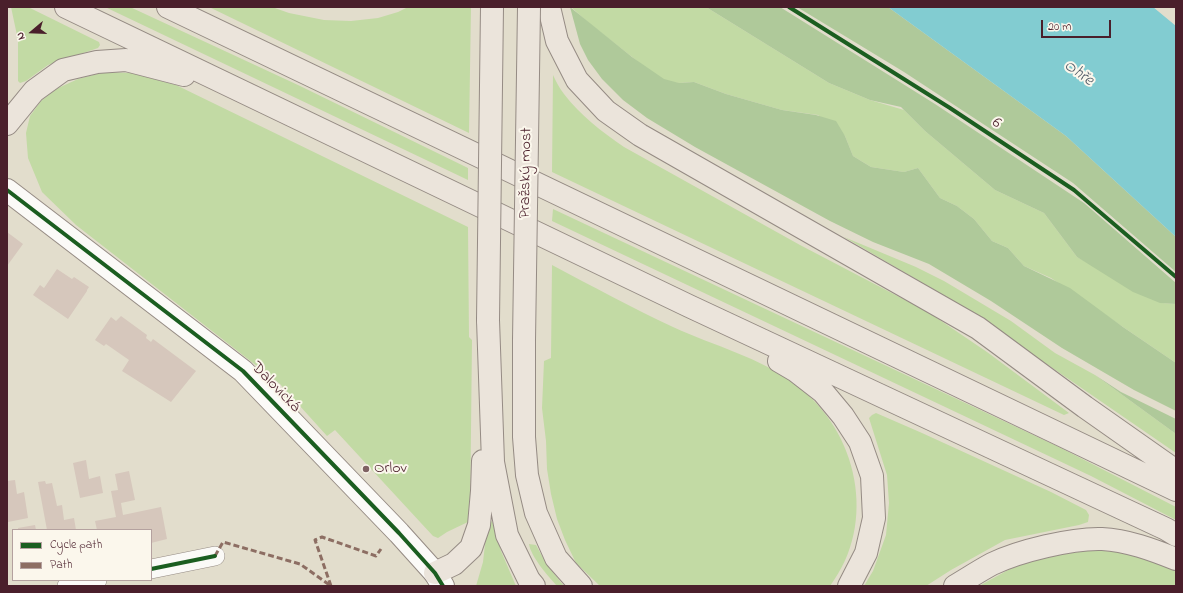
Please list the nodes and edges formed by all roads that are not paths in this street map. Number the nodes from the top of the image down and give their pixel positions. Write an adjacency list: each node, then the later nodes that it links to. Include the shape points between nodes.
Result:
1 (66, 7): 6 (highway)
2 (168, 7): 12 (highway)
3 (492, 7): 10 (highway, bridge)
4 (529, 7): 21 (highway, Pražský most, bridge, via 524,340 524,437 527,475 536,513 556,558)
5 (549, 7): 11 (highway, via 558,41 576,80 606,111 640,135 978,328)
6 (250, 95): 7 (highway, via 126,60 96,62 63,70 34,91); 9 (highway)
7 (7, 124)
8 (7, 190): 17 (street, Dalovická, via 243,371 393,527)
9 (689, 306): 13 (highway); 22 (highway, via 796,371 823,392 860,442 872,476 874,518 866,553)
10 (488, 320): 17 (highway, via 479,525 471,548); 20 (highway, via 494,469 507,535)
11 (1176, 471)
12 (1176, 490)
13 (1176, 535)
14 (215, 556): 16 (street)
15 (1176, 559): 23 (highway, via 1133,545 1102,539 1070,542 1028,551 993,564)
16 (152, 569)
17 (439, 579)
18 (92, 581): 19 (street)
19 (68, 586)
20 (534, 586)
21 (581, 586)
22 (849, 586)
23 (955, 586)

